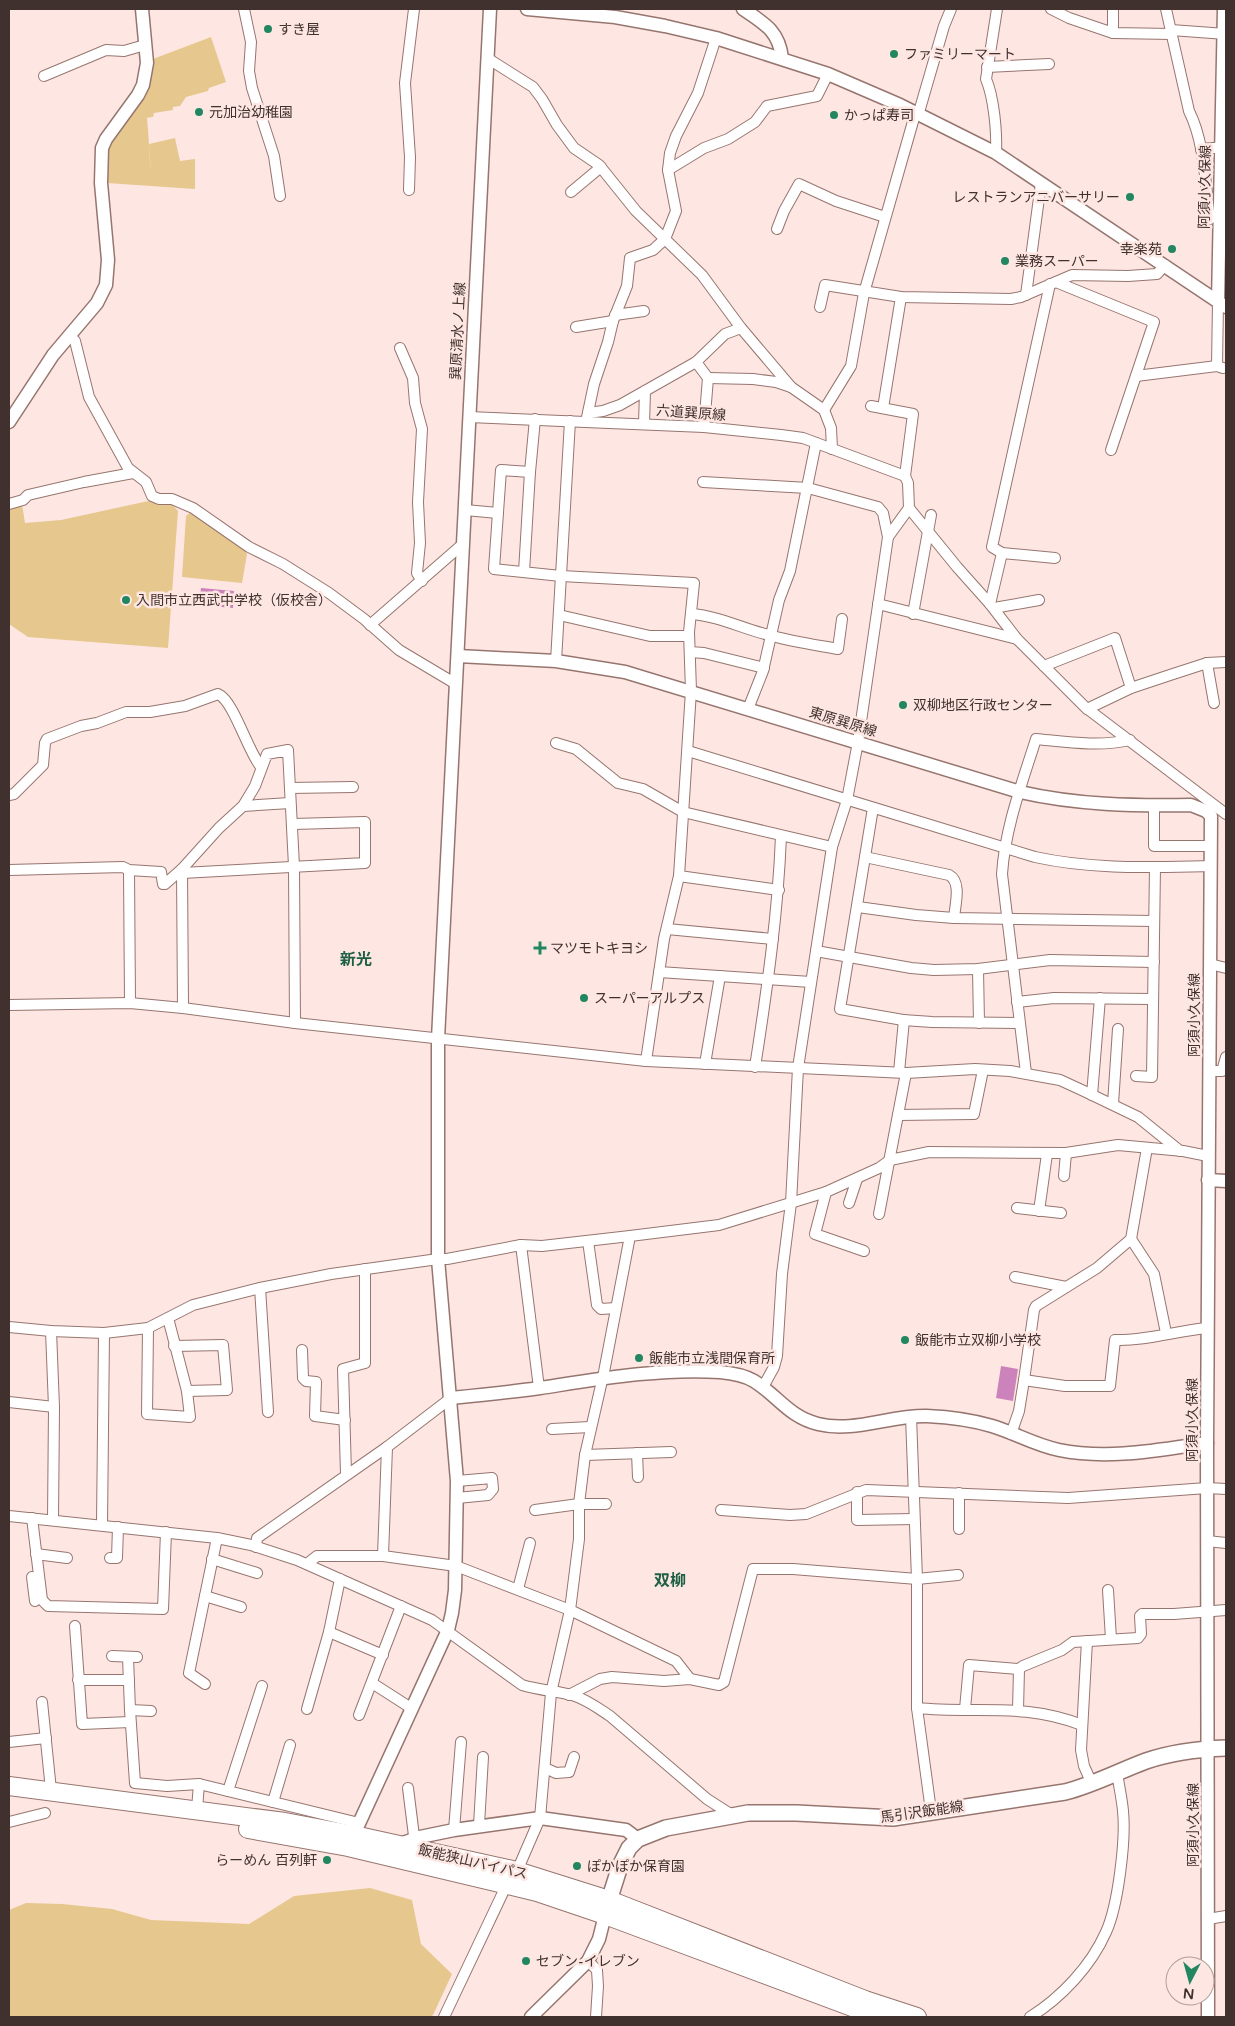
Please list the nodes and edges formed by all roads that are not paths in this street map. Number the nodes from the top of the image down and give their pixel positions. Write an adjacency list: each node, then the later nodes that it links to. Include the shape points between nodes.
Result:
1 (142, 9): 17 (street)
2 (244, 9): 33 (street, via 250,42 252,88 274,156)
3 (414, 9): 31 (street, via 405,83)
4 (490, 9): 18 (street, 巽原清水ノ上線)
5 (528, 9): 16 (street, via 614,17)
6 (743, 9): 19 (street, via 771,30 777,38)
7 (951, 9): 24 (street)
8 (997, 9): 21 (street)
9 (1051, 9): 14 (street)
10 (1113, 9): 14 (street)
11 (1166, 9): 13 (street)
12 (1224, 9): 15 (street, 阿須小久保線)
13 (1172, 32): 14 (street); 15 (street); 26 (street, via 1189,111)
14 (1113, 33)
15 (1225, 34): 25 (street, 阿須小久保線)
16 (716, 38): 19 (street); 29 (street, via 698,93 676,136)
17 (145, 45): 23 (street, via 124,51 106,50); 49 (street, via 147,64 143,85 102,148 101,183 108,260 106,285 97,303)
18 (487, 58): 28 (street, via 533,87 574,148); 59 (street, 巽原清水ノ上線)
19 (782, 58): 22 (street)
20 (1049, 64): 21 (street)
21 (987, 67): 27 (street)
22 (828, 74): 24 (street); 29 (street, via 817,96 767,106 755,122 728,140 704,148)
23 (44, 76)
24 (917, 112): 27 (street); 34 (street)
25 (1224, 148): 26 (street); 43 (street, 阿須小久保線)
26 (1201, 149): 35 (street)
27 (996, 153): 30 (street)
28 (601, 167): 32 (street); 37 (street, via 636,211)
29 (668, 170): 37 (street, via 676,211)
30 (1041, 183): 38 (street); 41 (street)
31 (409, 190)
32 (571, 192)
33 (280, 196)
34 (885, 217): 36 (street, via 836,201 799,184); 40 (street)
35 (1210, 219)
36 (777, 229)
37 (665, 239): 46 (street, via 653,250 630,258 627,286); 48 (street, via 702,275)
38 (1165, 265): 39 (street, via 1157,274 1076,274); 43 (street)
39 (1053, 283): 41 (street); 52 (street, via 1154,322); 82 (street, via 992,547)
40 (864, 293): 42 (street); 44 (street, via 825,286); 58 (street, via 851,366)
41 (1026, 295): 42 (street, via 1011,299)
42 (901, 297): 57 (street)
43 (1222, 304): 52 (street, 阿須小久保線, via 1220,367)
44 (820, 307)
45 (644, 311): 46 (street)
46 (614, 318): 47 (street); 60 (street)
47 (576, 326)
48 (740, 328): 51 (street, via 725,334); 54 (street)
49 (70, 335): 63 (street); 70 (street, via 75,341 89,397)
50 (400, 348): 86 (street, via 413,378 422,429 417,573)
51 (696, 362): 53 (street); 55 (street)
52 (1136, 376): 68 (street)
53 (708, 378): 54 (street, via 753,379); 65 (street)
54 (791, 387): 58 (street)
55 (645, 391): 60 (street); 64 (street)
56 (871, 406): 57 (street)
57 (883, 408): 71 (street, via 913,414)
58 (824, 410): 67 (street, via 831,428)
59 (469, 417): 61 (street, 六道巽原線); 76 (street, 巽原清水ノ上線)
60 (587, 417): 62 (street, 六道巽原線); 64 (street, 六道巽原線)
61 (535, 419): 62 (street, 六道巽原線); 69 (street)
62 (570, 421): 85 (street)
63 (9, 422)
64 (644, 424): 65 (street, 六道巽原線)
65 (704, 427): 66 (street, 六道巽原線, via 781,434)
66 (816, 443): 67 (street, 六道巽原線); 73 (street)
67 (832, 449): 71 (street, 六道巽原線)
68 (1111, 450)
69 (530, 472): 77 (street, via 501,470); 84 (street)
70 (133, 473): 74 (street, via 28,495); 94 (street, via 146,482 152,496 172,499 193,508 249,547 283,564 329,594)
71 (905, 476): 75 (street)
72 (703, 482): 73 (street)
73 (808, 488): 80 (street, via 878,507 883,513); 96 (street)
74 (9, 504)
75 (909, 508): 79 (street); 80 (street)
76 (465, 510): 77 (street); 81 (street, 巽原清水ノ上線)
77 (498, 513): 84 (street, via 494,569)
78 (931, 515): 79 (street)
79 (928, 530): 89 (street); 91 (street)
80 (888, 537): 88 (street)
81 (464, 543): 86 (street); 99 (street, 巽原清水ノ上線)
82 (1002, 553): 83 (street); 89 (street)
83 (1054, 558)
84 (524, 572): 85 (street)
85 (561, 576): 90 (street, via 694,583); 92 (street)
86 (422, 581): 94 (street)
87 (1038, 600): 89 (street)
88 (878, 604): 91 (street); 112 (street)
89 (992, 606): 97 (street)
90 (691, 614): 95 (street); 96 (street, via 724,620)
91 (914, 614): 97 (street)
92 (559, 615): 95 (street, via 650,636); 100 (street)
93 (842, 619): 96 (street, via 838,648)
94 (370, 625): 105 (street, via 399,650)
95 (689, 636): 98 (street)
96 (772, 636): 104 (street)
97 (1017, 639): 103 (street)
98 (690, 652): 104 (street, via 704,652); 107 (street)
99 (458, 656): 100 (street, 東原巽原線); 105 (street, 巽原清水ノ上線)
100 (556, 661): 107 (street, 東原巽原線, via 625,672)
101 (1226, 662): 102 (street)
102 (1207, 663): 106 (street); 108 (street)
103 (1044, 666): 106 (street, via 1115,638); 110 (street)
104 (764, 668): 109 (street)
105 (456, 684): 170 (street, 巽原清水ノ上線)
106 (1130, 688): 110 (street)
107 (691, 691): 109 (street, 東原巽原線); 114 (street)
108 (1214, 703)
109 (748, 709): 112 (street, 東原巽原線)
110 (1087, 709): 111 (street)
111 (1130, 740): 118 (street, via 1078,743 1036,739); 126 (street)
112 (858, 742): 118 (street, 東原巽原線); 120 (street)
113 (556, 743): 125 (street, via 576,748 618,783 642,789)
114 (688, 751): 120 (street); 125 (street)
115 (261, 767): 117 (street, via 267,754 288,750); 119 (street, via 233,711 224,696 218,694 185,706 126,712 47,739 43,764 14,794); 122 (street, via 255,786)
116 (352, 787): 117 (street)
117 (290, 788): 121 (street)
118 (1020, 792): 123 (street, 東原巽原線, via 1068,802); 132 (street)
119 (9, 795)
120 (847, 800): 124 (street); 131 (street)
121 (290, 803): 122 (street); 128 (street)
122 (243, 806): 139 (street, via 218,828)
123 (1154, 806): 127 (street, 東原巽原線, via 1199,807 1211,816); 130 (street, via 1154,846)
124 (873, 808): 132 (street); 133 (street)
125 (683, 812): 129 (street); 140 (street)
126 (1226, 814)
127 (1212, 823): 130 (street, 阿須小久保線)
128 (293, 824): 134 (street); 134 (street, via 365,822 365,863)
129 (781, 836): 131 (street); 141 (street)
130 (1211, 846): 135 (street, 阿須小久保線)
131 (832, 847): 148 (street)
132 (1005, 848): 136 (street, via 1083,866); 144 (street, via 1002,874)
133 (865, 858): 142 (street); 143 (street, via 954,878 957,884)
134 (294, 866): 139 (street); 166 (street)
135 (1211, 866): 136 (street); 151 (street, 阿須小久保線)
136 (1155, 867): 145 (street)
137 (9, 870): 138 (street, via 118,867)
138 (129, 870): 139 (street, via 161,872 163,884); 162 (street)
139 (182, 871): 164 (street)
140 (679, 876): 141 (street); 146 (street)
141 (779, 890): 147 (street)
142 (858, 907): 143 (street); 149 (street)
143 (954, 918): 144 (street)
144 (1007, 919): 145 (street); 152 (street)
145 (1154, 921): 150 (street)
146 (667, 929): 147 (street); 155 (street)
147 (773, 939): 157 (street)
148 (816, 951): 149 (street); 158 (street)
149 (849, 957): 154 (street, via 911,968); 165 (street, via 840,1009)
150 (1154, 962): 152 (street, via 1050,960); 160 (street)
151 (1210, 964): 153 (street); 177 (street, 阿須小久保線)
152 (1012, 965): 154 (street); 161 (street)
153 (1226, 968)
154 (978, 969): 167 (street)
155 (659, 972): 156 (street); 172 (street)
156 (720, 976): 157 (street); 173 (street)
157 (769, 978): 158 (street); 174 (street)
158 (811, 982): 175 (street)
159 (1100, 998): 160 (street); 161 (street); 181 (street)
160 (1153, 999): 180 (street, via 1152,1077)
161 (1017, 1002): 168 (street)
162 (130, 1003): 163 (street); 164 (street)
163 (9, 1005)
164 (183, 1008): 166 (street)
165 (904, 1020): 167 (street); 178 (street)
166 (295, 1023): 170 (street)
167 (979, 1023): 168 (street)
168 (1018, 1023): 179 (street)
169 (1118, 1029): 182 (street)
170 (438, 1038): 172 (street); 206 (street, 巽原清水ノ上線)
171 (1226, 1059): 177 (street, via 1222,1071)
172 (646, 1061): 173 (street)
173 (705, 1064): 174 (street)
174 (755, 1066): 175 (street)
175 (798, 1068): 178 (street); 195 (street)
176 (984, 1070): 178 (street); 179 (street); 183 (street, via 974,1114)
177 (1209, 1071): 188 (street, 阿須小久保線)
178 (903, 1072): 183 (street)
179 (1026, 1073): 181 (street, via 1060,1080)
180 (1136, 1076)
181 (1092, 1095): 182 (street)
182 (1113, 1104): 185 (street, via 1138,1117)
183 (898, 1115): 189 (street)
184 (1147, 1148): 185 (street); 187 (street, via 1118,1145); 202 (street)
185 (1180, 1151): 188 (street)
186 (1047, 1154): 187 (street); 189 (street, via 938,1151); 198 (street)
187 (1066, 1154): 190 (street)
188 (1208, 1156): 192 (street, 阿須小久保線)
189 (890, 1160): 191 (street); 200 (street)
190 (1064, 1176)
191 (857, 1179): 194 (street); 196 (street)
192 (1208, 1180): 193 (street); 215 (street, 阿須小久保線)
193 (1226, 1181)
194 (826, 1192): 195 (street); 205 (street, via 815,1234)
195 (791, 1203): 201 (street, via 720,1226); 224 (street, via 777,1356)
196 (849, 1203)
197 (1017, 1208): 198 (street)
198 (1039, 1210): 199 (street)
199 (1061, 1213)
200 (879, 1214)
201 (630, 1236): 203 (street); 211 (street)
202 (1130, 1239): 209 (street, via 1097,1268); 218 (street, via 1154,1274)
203 (588, 1241): 204 (street); 211 (street, via 597,1305 600,1310)
204 (522, 1246): 206 (street); 223 (street)
205 (864, 1251)
206 (438, 1259): 207 (street); 226 (street, 巽原清水ノ上線)
207 (365, 1268): 210 (street); 231 (street, via 365,1363 343,1369)
208 (1015, 1277): 209 (street)
209 (1066, 1287): 222 (street, via 1034,1310)
210 (260, 1288): 212 (street, via 193,1306); 229 (street)
211 (616, 1308): 221 (street)
212 (168, 1318): 214 (street); 219 (street)
213 (9, 1326): 216 (street)
214 (148, 1328): 217 (street); 225 (street, via 147,1414 190,1417)
215 (1207, 1328): 218 (street); 235 (street, 阿須小久保線)
216 (51, 1331): 217 (street); 228 (street)
217 (104, 1333): 257 (street)
218 (1166, 1333): 222 (street, via 1154,1338 1115,1340 1110,1386 1065,1386)
219 (174, 1346): 225 (street); 225 (street, via 223,1344 227,1390)
220 (302, 1350): 231 (street, via 303,1378 316,1382 315,1416)
221 (602, 1378): 223 (street); 224 (street, via 720,1372 746,1378); 232 (street)
222 (1024, 1380): 234 (street)
223 (539, 1388): 226 (street)
224 (763, 1388): 230 (street, via 803,1420 820,1425 838,1428)
225 (187, 1391)
226 (451, 1398): 236 (street); 242 (street, 巽原清水ノ上線)
227 (9, 1402): 228 (street)
228 (54, 1407): 256 (street)
229 (268, 1412)
230 (911, 1416): 234 (street, via 992,1426); 246 (street)
231 (345, 1420): 240 (street)
232 (590, 1427): 233 (street); 239 (street)
233 (552, 1429)
234 (1011, 1434): 235 (street, via 1053,1449 1091,1454 1128,1454)
235 (1207, 1443): 243 (street, 阿須小久保線)
236 (388, 1447): 240 (street); 267 (street)
237 (671, 1452): 238 (street)
238 (637, 1453): 239 (street); 241 (street)
239 (585, 1455): 249 (street)
240 (346, 1474): 265 (street, via 257,1538)
241 (638, 1477)
242 (457, 1481): 248 (street, 巽原清水ノ上線); 248 (street, via 492,1478 493,1489 488,1495)
243 (1207, 1488): 244 (street); 247 (street, via 1068,1498); 262 (street, 阿須小久保線)
244 (1226, 1489)
245 (857, 1492): 246 (street); 252 (street, via 806,1514); 255 (street, via 857,1520)
246 (913, 1492): 247 (street); 255 (street)
247 (959, 1493): 259 (street)
248 (457, 1498): 272 (street, 巽原清水ノ上線)
249 (579, 1504): 250 (street); 251 (street); 283 (street, via 579,1539)
250 (606, 1504)
251 (535, 1510)
252 (721, 1510)
253 (9, 1516): 254 (street)
254 (28, 1518): 256 (street); 266 (street); 280 (street)
255 (914, 1519): 276 (street)
256 (53, 1520): 257 (street)
257 (102, 1525): 258 (street)
258 (118, 1527): 260 (street); 269 (street, via 117,1558)
259 (959, 1528)
260 (166, 1532): 261 (street); 266 (street, via 163,1609 48,1606 42,1600)
261 (217, 1538): 265 (street); 270 (street)
262 (1207, 1541): 264 (street); 285 (street, 阿須小久保線)
263 (530, 1543): 277 (street)
264 (1226, 1543)
265 (256, 1547): 271 (street)
266 (36, 1554): 268 (street)
267 (383, 1556): 271 (street, via 317,1556); 272 (street)
268 (67, 1558)
269 (110, 1558)
270 (212, 1559): 273 (street); 279 (street)
271 (307, 1564): 275 (street)
272 (456, 1566): 277 (street); 287 (street, 巽原清水ノ上線)
273 (257, 1573)
274 (958, 1576): 276 (street)
275 (340, 1579): 282 (street); 288 (street)
276 (917, 1579): 294 (street, via 793,1568 753,1569 724,1682 719,1685); 304 (street)
277 (518, 1589): 283 (street)
278 (1108, 1590): 289 (street)
279 (205, 1596): 281 (street); 298 (street, via 189,1673)
280 (35, 1601)
281 (241, 1606)
282 (401, 1606): 287 (street); 291 (street)
283 (570, 1610): 294 (street, via 676,1661); 300 (street)
284 (1226, 1610): 285 (street)
285 (1207, 1611): 289 (street, via 1142,1614 1140,1636); 317 (street, 阿須小久保線)
286 (75, 1626): 295 (street)
287 (448, 1630): 300 (street, via 522,1685); 303 (street, 巽原清水ノ上線)
288 (329, 1632): 291 (street); 305 (street)
289 (1111, 1639): 290 (street)
290 (1088, 1641): 293 (street, via 1073,1642); 312 (street)
291 (383, 1655): 297 (street)
292 (112, 1656): 296 (street, via 132,1657)
293 (1019, 1669): 306 (street, via 969,1665); 308 (street)
294 (690, 1679): 301 (street, via 664,1681 612,1677)
295 (78, 1680): 296 (street); 311 (street, via 82,1724)
296 (128, 1680): 307 (street)
297 (372, 1683): 303 (street); 310 (street)
298 (205, 1684)
299 (262, 1686): 328 (street)
300 (551, 1692): 301 (street); 321 (street)
301 (568, 1694): 335 (street, via 610,1716 707,1799)
302 (42, 1702): 313 (street)
303 (411, 1708): 340 (street, 巽原清水ノ上線)
304 (917, 1708): 306 (street); 332 (street)
305 (307, 1709)
306 (965, 1709): 308 (street)
307 (130, 1710): 309 (street); 311 (street)
308 (1018, 1710): 312 (street, via 1061,1717)
309 (151, 1711)
310 (359, 1715)
311 (130, 1722): 323 (street, via 135,1783)
312 (1082, 1725): 324 (street, via 1081,1750)
313 (46, 1738): 314 (street); 327 (street)
314 (9, 1742)
315 (461, 1742): 339 (street)
316 (290, 1745): 330 (street)
317 (1208, 1748): 318 (main road, 馬引沢飯能線); 322 (main road, 馬引沢飯能線, via 1164,1756); 347 (street, 阿須小久保線)
318 (1226, 1748)
319 (483, 1757): 338 (street)
320 (574, 1757): 321 (street, via 569,1772 556,1773)
321 (545, 1768): 336 (street)
322 (1117, 1773): 324 (main road, 馬引沢飯能線); 354 (street, via 1123,1812 1123,1842 1111,1920 1095,1952 1074,1979 1049,2005)
323 (198, 1784): 328 (street); 331 (street)
324 (1092, 1784): 332 (main road, 馬引沢飯能線, via 1065,1792)
325 (9, 1786): 327 (highway, 飯能狭山バイパス)
326 (408, 1788): 341 (street)
327 (51, 1790): 331 (highway, 飯能狭山バイパス)
328 (228, 1791): 330 (street)
329 (9, 1797): 340 (highway, 飯能狭山バイパス, via 250,1829)
330 (273, 1802): 333 (street)
331 (197, 1809): 333 (highway, 飯能狭山バイパス)
332 (931, 1811): 335 (main road, 馬引沢飯能線, via 893,1818 770,1812)
333 (286, 1813): 340 (highway, 飯能狭山バイパス)
334 (45, 1814): 337 (street)
335 (732, 1815): 342 (main road, 馬引沢飯能線, via 660,1829)
336 (540, 1818): 338 (street); 342 (street, via 626,1830); 344 (street)
337 (9, 1822)
338 (479, 1825): 339 (street)
339 (454, 1830): 343 (street)
340 (354, 1835): 343 (highway, 飯能狭山バイパス); 344 (highway, 飯能狭山バイパス)
341 (414, 1836)
342 (638, 1839): 345 (main road, 馬引沢飯能線, via 623,1858)
343 (396, 1845): 344 (highway, 飯能狭山バイパス)
344 (512, 1878): 345 (highway, 飯能狭山バイパス); 349 (street)
345 (607, 1907): 348 (street, via 599,1939); 352 (highway, 飯能狭山バイパス); 353 (highway, 飯能狭山バイパス)
346 (1226, 1916): 347 (street)
347 (1208, 1918): 355 (street, 阿須小久保線)
348 (588, 1961): 350 (street); 351 (street, via 596,1970)
349 (444, 2017)
350 (531, 2017)
351 (596, 2017)
352 (878, 2017)
353 (917, 2017)
354 (1030, 2017)
355 (1208, 2017)

